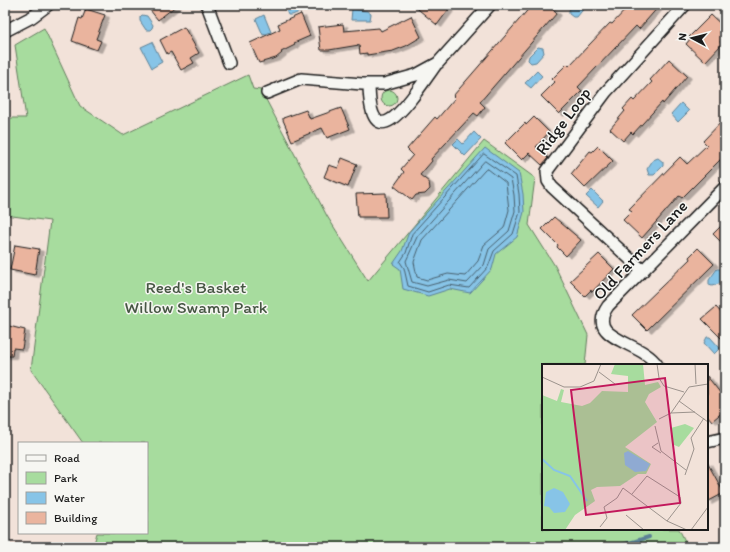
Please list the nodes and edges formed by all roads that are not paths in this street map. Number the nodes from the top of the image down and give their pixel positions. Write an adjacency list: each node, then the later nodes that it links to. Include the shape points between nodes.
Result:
1 (48, 5): 5 (street)
2 (207, 5): 7 (street)
3 (490, 5): 6 (street)
4 (685, 5): 11 (street, Ridge Loop, via 606,92 547,170 548,181 552,187)
5 (5, 31)
6 (438, 62): 8 (street, via 416,75 384,84); 8 (street, via 397,115 388,122 378,121 374,117 369,102)
7 (229, 63)
8 (369, 84): 9 (street, via 301,79)
9 (267, 93)
10 (725, 187): 11 (street, Old Farmers Lane)
11 (643, 271): 12 (street, Old Farmers Lane, via 608,306 602,324 610,335 643,352)
12 (655, 364)
13 (725, 438): 14 (street)
14 (708, 442)

